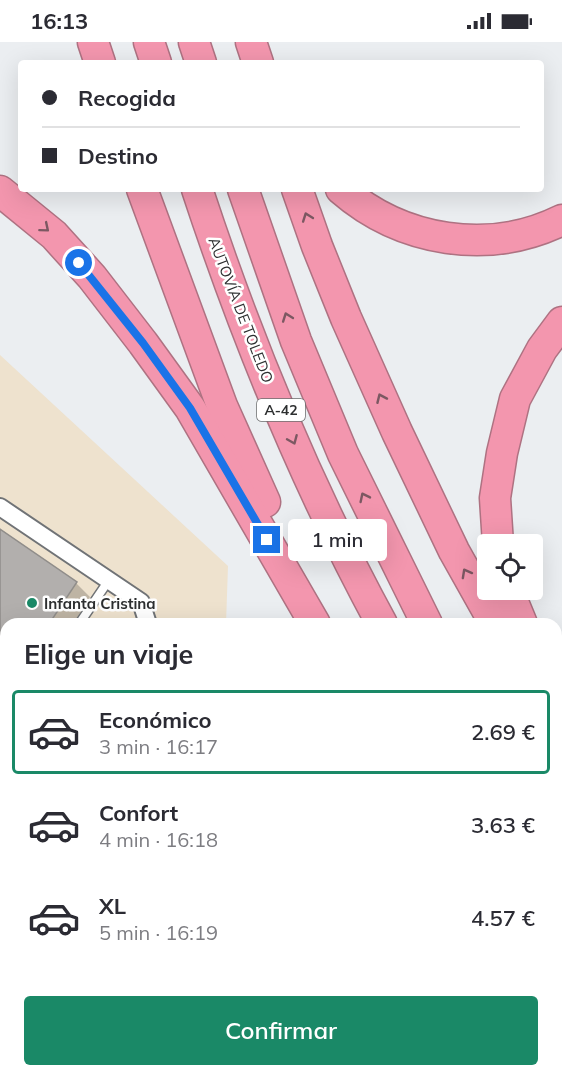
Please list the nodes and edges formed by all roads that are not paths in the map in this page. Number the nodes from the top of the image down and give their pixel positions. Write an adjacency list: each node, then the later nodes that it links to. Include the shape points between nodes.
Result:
1 (93, 42): 5 (highway)
2 (149, 42): 6 (highway)
3 (194, 42): 7 (highway)
4 (251, 42): 8 (highway)
5 (99, 60)
6 (155, 60)
7 (200, 60)
8 (257, 60)
9 (0, 190): 23 (highway, one-way to 23, via 54,236 143,343 190,408)
10 (143, 192): 24 (highway, via 222,406)
11 (198, 192): 25 (highway, AUTOVÍA DE TOLEDO / A-42, one-way to 25, via 277,403)
12 (244, 192): 26 (highway, A-42, one-way to 12, via 343,454 296,341)
13 (298, 192): 27 (highway, one-way to 13, via 454,551 397,432 346,318)
14 (346, 192): 15 (highway, via 392,222 436,237 506,238)
15 (562, 220)
16 (562, 322): 18 (highway, via 542,349 515,399 495,498)
17 (0, 507): 19 (street)
18 (497, 534)
19 (109, 580): 21 (lane); 22 (street, via 141,602)
20 (512, 600): 28 (highway)
21 (83, 618)
22 (146, 618)
23 (313, 618)
24 (314, 618)
25 (379, 618)
26 (424, 618)
27 (492, 618)
28 (520, 618)

